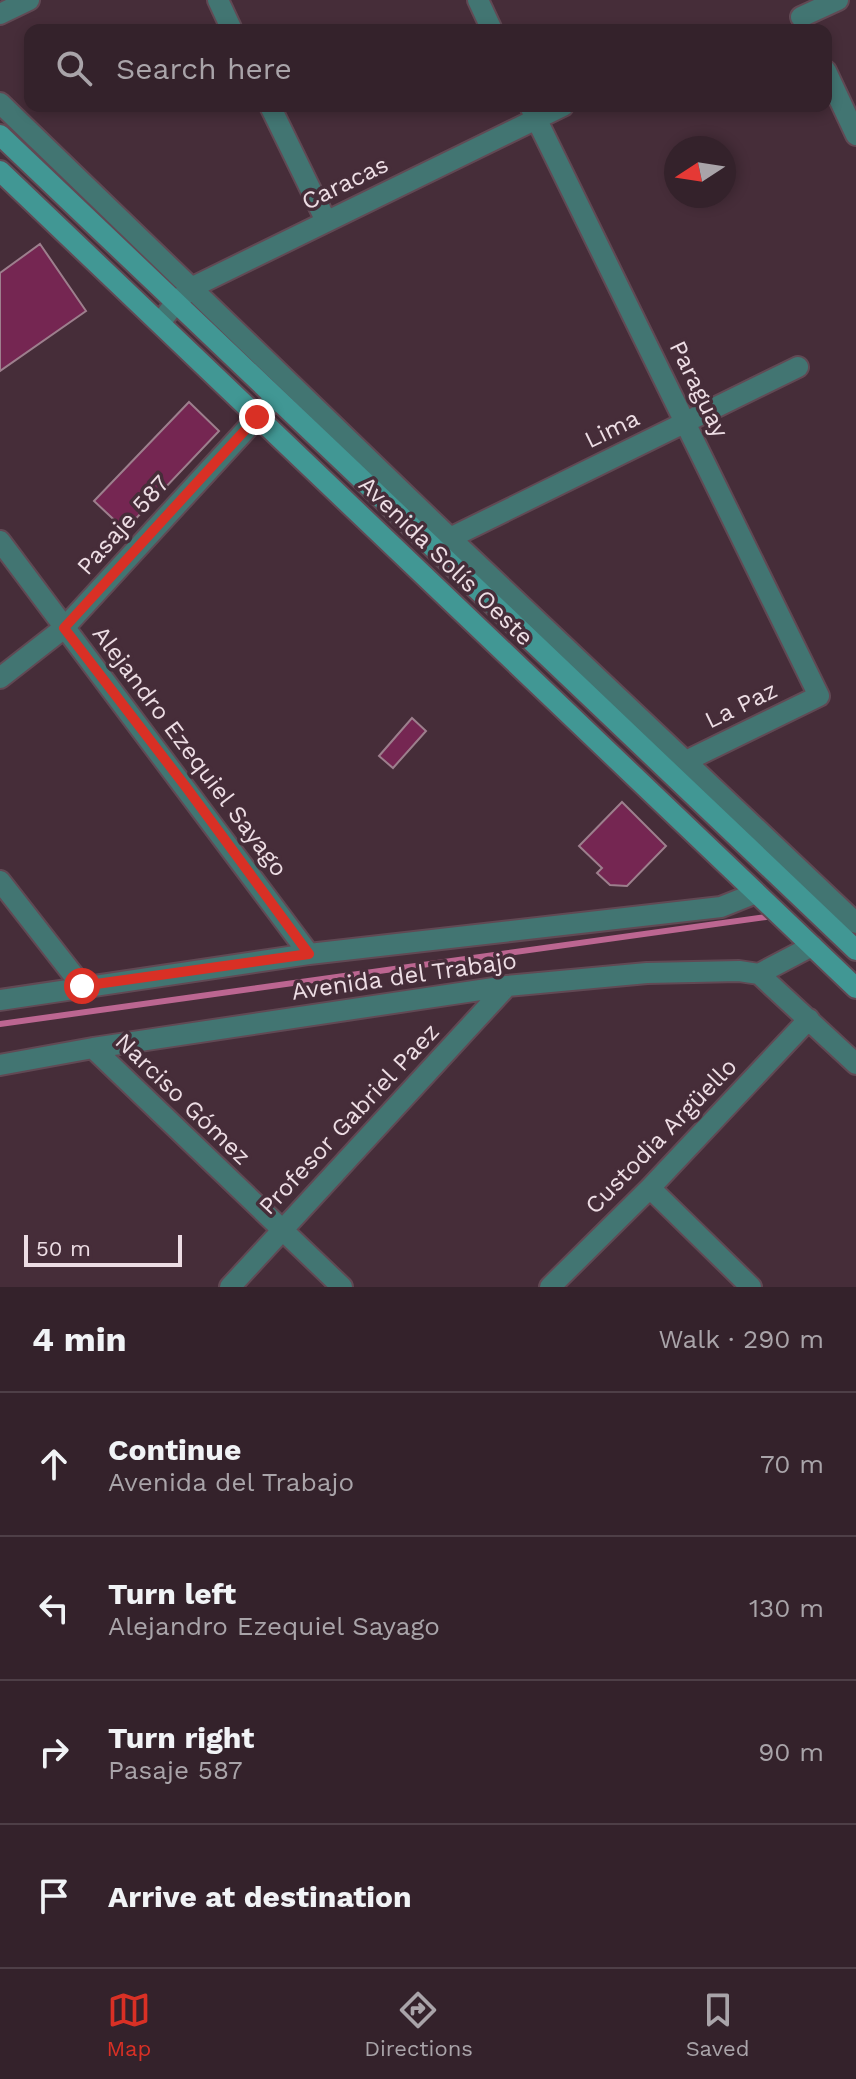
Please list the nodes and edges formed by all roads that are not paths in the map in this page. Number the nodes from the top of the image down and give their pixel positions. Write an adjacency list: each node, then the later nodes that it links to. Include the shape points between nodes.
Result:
1 (29, 0): 5 (street)
2 (218, 0): 7 (street)
3 (478, 0): 8 (street)
4 (838, 0): 6 (street)
5 (0, 14)
6 (800, 16)
7 (229, 24)
8 (489, 24)
9 (832, 84): 14 (street)
10 (0, 103): 19 (street)
11 (273, 112): 18 (street)
12 (533, 112): 18 (street, Caracas); 25 (street, Paraguay)
13 (0, 135): 16 (main road, Avenida Solís Oeste)
14 (856, 135)
15 (0, 171): 17 (main road, Avenida Solís Oeste)
16 (56, 189): 17 (main road); 20 (main road, Avenida Solís Oeste)
17 (39, 208): 21 (main road, Avenida Solís Oeste)
18 (326, 221): 19 (street, Caracas)
19 (193, 287): 20 (street, Caracas); 26 (street)
20 (176, 302): 21 (street, Caracas); 23 (main road, Avenida Solís Oeste)
21 (160, 323): 24 (main road, Avenida Solís Oeste)
22 (798, 367): 25 (street, Lima)
23 (275, 398): 24 (street, Pasaje 587); 34 (main road, Avenida Solís Oeste)
24 (257, 417): 28 (street, Pasaje 587); 33 (main road, Avenida Solís Oeste)
25 (686, 422): 26 (street, Lima); 30 (street, Paraguay)
26 (450, 538): 31 (street)
27 (0, 541): 28 (street, Alejandro Ezequiel Sayago)
28 (64, 628): 29 (street, Pasaje 587); 37 (street, Alejandro Ezequiel Sayago)
29 (0, 678)
30 (819, 696): 31 (street, La Paz)
31 (686, 761): 34 (street)
32 (0, 881): 39 (street)
33 (756, 893): 35 (main road, Avenida Solís Oeste); 37 (street, Avenida del Trabajo, via 721,907)
34 (851, 924): 36 (main road, Avenida Solís Oeste)
35 (812, 946): 38 (street); 41 (main road, Avenida Solís Oeste)
36 (856, 950)
37 (309, 954): 39 (street, Avenida del Trabajo)
38 (759, 974): 40 (street, Avenida del Trabajo, via 647,973); 43 (street)
39 (82, 986): 42 (street, Avenida del Trabajo)
40 (507, 986): 44 (street, Avenida del Trabajo); 48 (street, Profesor Gabriel Paez)
41 (856, 988)
42 (0, 1000)
43 (809, 1019): 45 (street); 47 (street, Custodia Argüello)
44 (93, 1048): 46 (street, Avenida del Trabajo); 48 (street, Narciso Gómez)
45 (856, 1064)
46 (0, 1065)
47 (650, 1188): 51 (street, Custodia Argüello); 52 (street)
48 (283, 1230): 49 (street, Profesor Gabriel Paez); 50 (street, Narciso Gómez)
49 (230, 1287)
50 (342, 1287)
51 (550, 1287)
52 (751, 1287)

